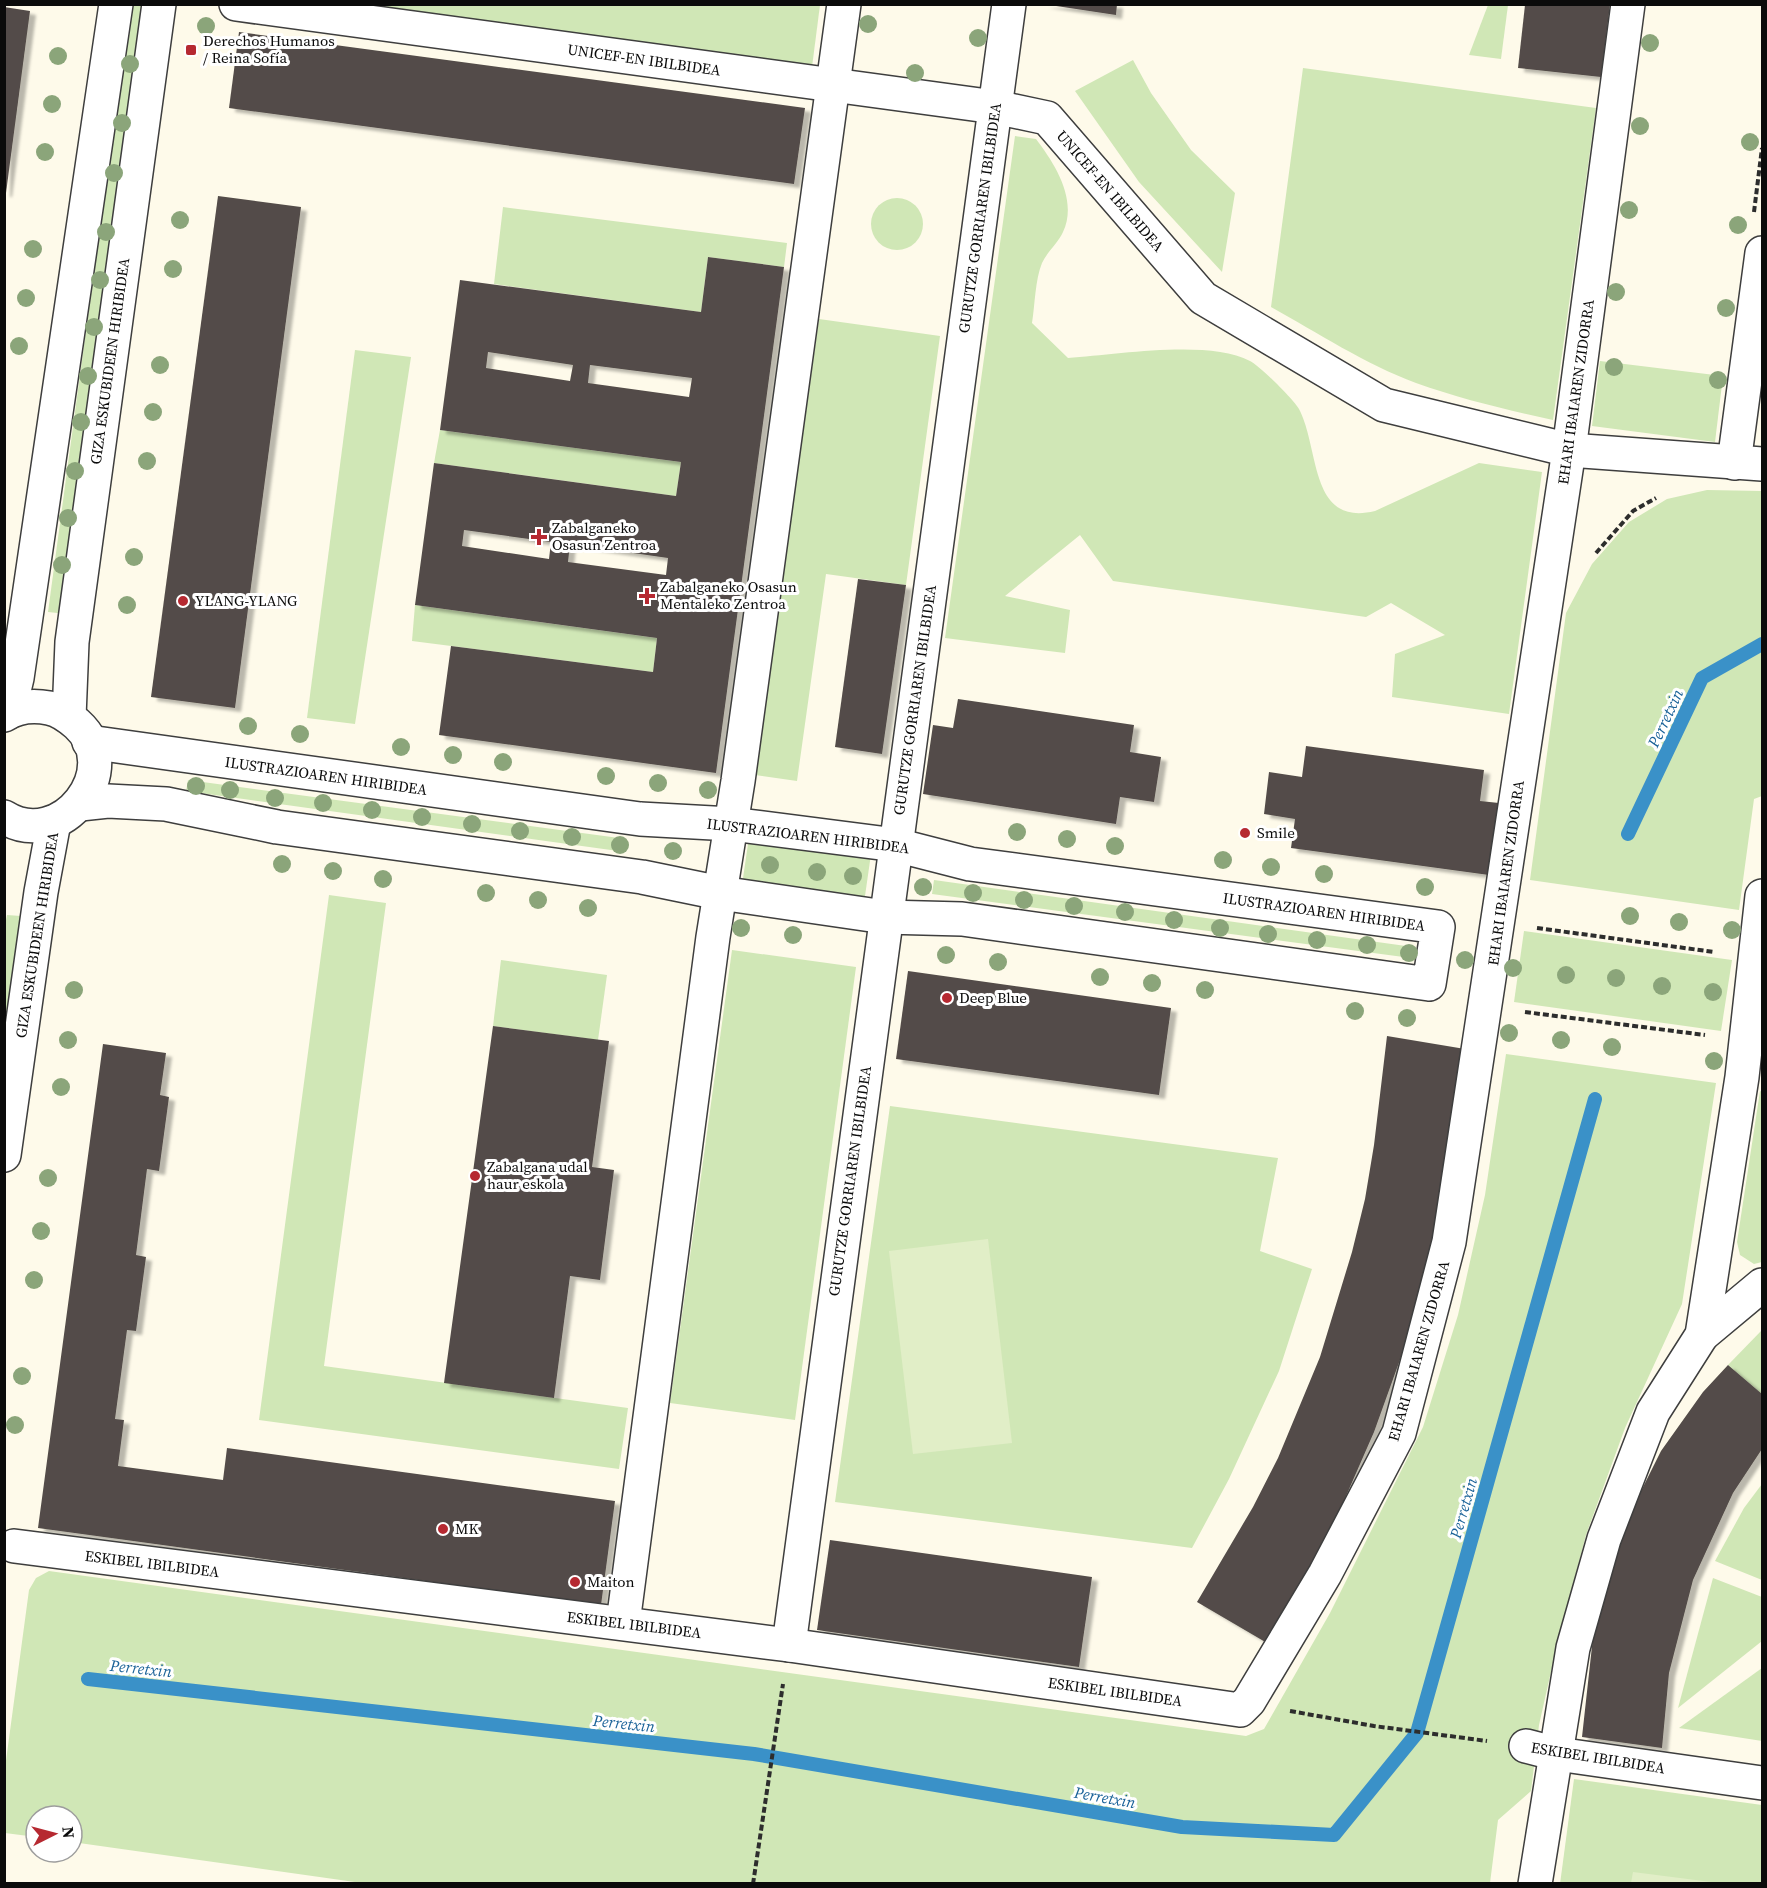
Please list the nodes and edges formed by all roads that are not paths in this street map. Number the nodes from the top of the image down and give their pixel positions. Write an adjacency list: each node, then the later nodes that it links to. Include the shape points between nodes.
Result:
1 (116, 4): 12 (street, via 17,678)
2 (159, 4): 13 (street, GIZA ESKUBIDEEN HIRIBIDEA, via 72,642)
3 (236, 4): 7 (street, UNICEF-EN IBILBIDEA)
4 (844, 4): 7 (street)
5 (1009, 4): 8 (street, GURUTZE GORRIAREN IBILBIDEA)
6 (1628, 4): 10 (street, EHARI IBAIAREN ZIDORRA)
7 (834, 85): 8 (street, UNICEF-EN IBILBIDEA); 17 (street)
8 (995, 107): 10 (street, UNICEF-EN IBILBIDEA, via 1047,118 1203,298 1384,405); 18 (street, GURUTZE GORRIAREN IBILBIDEA)
9 (1762, 252): 11 (street)
10 (1569, 450): 11 (street, UNICEF-EN IBILBIDEA); 28 (street, EHARI IBAIAREN ZIDORRA, via 1449,1242 1399,1434 1325,1574)
11 (1748, 464)
12 (7, 713): 13 (street, via 40,706)
13 (69, 717): 14 (street)
14 (89, 742): 15 (street, GIZA ESKUBIDEEN HIRIBIDEA, via 93,781); 17 (street, ILUSTRAZIOAREN HIRIBIDEA, via 640,819)
15 (67, 813): 16 (street, ILUSTRAZIOAREN HIRIBIDEA, via 39,825); 19 (street, ILUSTRAZIOAREN HIRIBIDEA, via 108,801 166,804 277,827 642,877); 22 (street, GIZA ESKUBIDEEN HIRIBIDEA, via 42,882)
16 (4, 817)
17 (731, 824): 18 (street, ILUSTRAZIOAREN HIRIBIDEA); 19 (street)
18 (896, 844): 21 (street, GURUTZE GORRIAREN IBILBIDEA); 21 (street, ILUSTRAZIOAREN HIRIBIDEA, via 970,864 1438,927 1429,984 962,919)
19 (720, 893): 21 (street, ILUSTRAZIOAREN HIRIBIDEA); 26 (street)
20 (1762, 896): 24 (street, via 1742,1077)
21 (885, 917): 27 (street, GURUTZE GORRIAREN IBILBIDEA)
22 (4, 1155)
23 (1762, 1285): 24 (street)
24 (1702, 1335): 29 (street, via 1653,1413 1604,1539)
25 (14, 1546): 26 (street, ESKIBEL IBILBIDEA)
26 (623, 1623): 27 (street, ESKIBEL IBILBIDEA)
27 (786, 1660): 28 (street, ESKIBEL IBILBIDEA, via 1240,1710)
28 (1249, 1701)
29 (1541, 1750): 30 (street, ESKIBEL IBILBIDEA); 31 (street)
30 (1762, 1783)
31 (1535, 1884)

